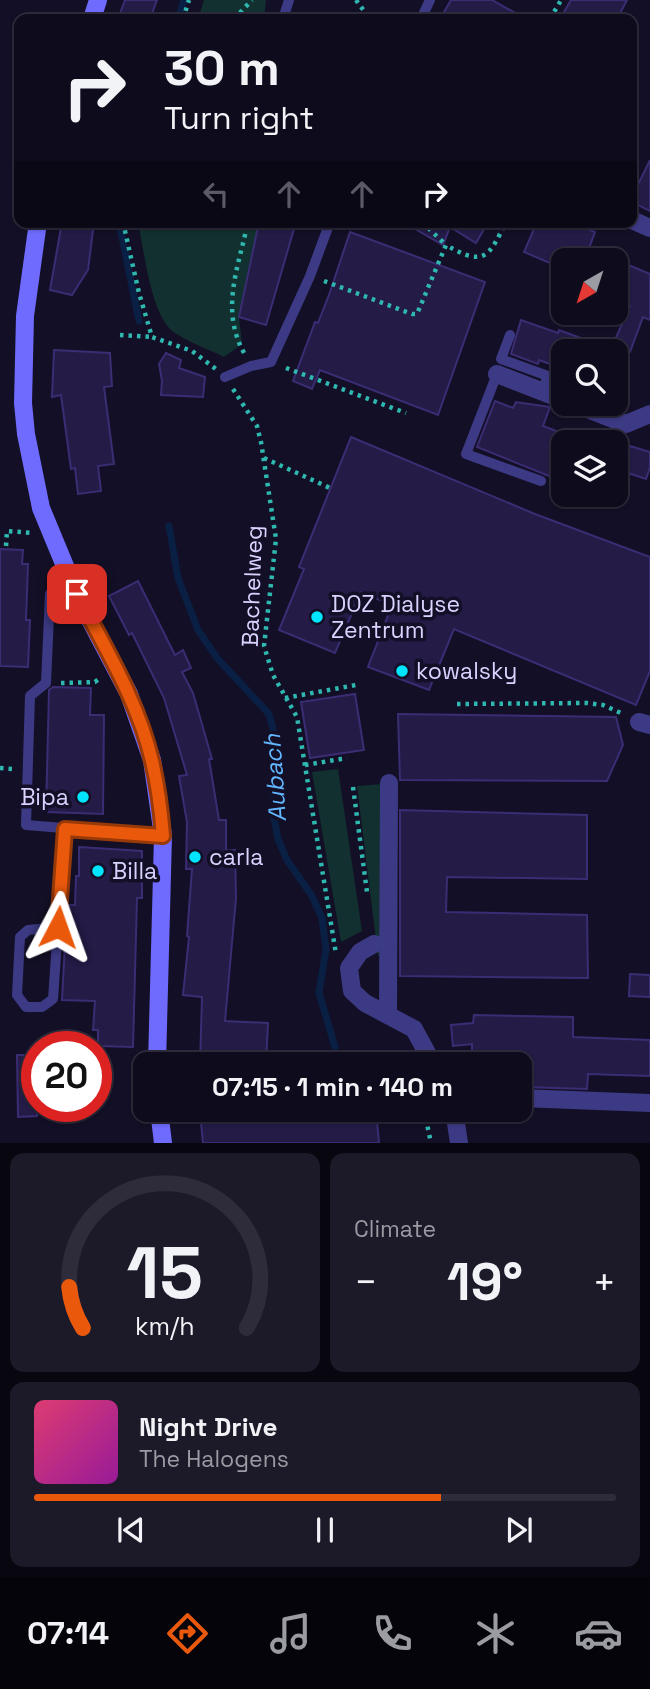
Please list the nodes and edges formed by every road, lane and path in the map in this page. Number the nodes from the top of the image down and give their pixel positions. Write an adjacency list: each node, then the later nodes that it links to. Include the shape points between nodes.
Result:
1 (252, 0): 2 (path)
2 (239, 14)
3 (37, 228): 26 (main road, via 25,316 23,403 30,463)
4 (124, 228): 13 (path)
5 (247, 228): 15 (path, via 230,307 234,335)
6 (328, 228): 10 (lane)
7 (428, 228): 9 (path)
8 (503, 228): 9 (path, via 485,256 461,254)
9 (446, 245): 10 (path, via 417,314)
10 (310, 276): 14 (lane)
11 (120, 335): 13 (path, Bachelweg)
12 (510, 335): 18 (lane, via 501,359 548,376)
13 (152, 337): 17 (path, Bachelweg, via 201,356)
14 (271, 362): 15 (lane); 20 (path)
15 (251, 366): 17 (lane)
16 (496, 374): 18 (street); 24 (lane, via 466,454)
17 (225, 377): 23 (path, Bachelweg, via 257,426)
18 (542, 391): 19 (street)
19 (551, 395)
20 (406, 413)
21 (650, 414): 22 (street, via 626,424)
22 (606, 416)
23 (263, 458): 25 (path); 32 (path, Bachelweg, via 276,539 264,646)
24 (541, 481)
25 (330, 488)
26 (49, 527): 27 (path, via 33,533 7,531); 28 (main road)
27 (6, 546)
28 (65, 568): 30 (lane, via 50,594); 39 (main road, via 141,726 152,760)
29 (107, 674): 30 (path, via 95,682)
30 (46, 683): 38 (lane, via 30,696 26,825)
31 (356, 685): 32 (path)
32 (284, 698): 36 (path, Bachelweg, via 297,717)
33 (457, 704): 34 (path, via 587,702)
34 (645, 724)
35 (347, 758): 36 (path)
36 (305, 765): 42 (path, Bachelweg)
37 (389, 783): 43 (street)
38 (65, 829): 39 (lane); 40 (lane)
39 (163, 836): 44 (main road)
40 (58, 927): 40 (lane, via 53,999 42,1007 26,1007 18,995 20,937 28,930)
41 (374, 944): 43 (street, via 360,952 349,968 352,991)
42 (335, 960)
43 (388, 1015): 45 (street, via 414,1029)
44 (157, 1052)
45 (426, 1052)
46 (532, 1099): 47 (street)
47 (650, 1103)
48 (160, 1122): 51 (main road)
49 (427, 1122): 52 (path)
50 (456, 1122): 53 (street)
51 (163, 1143)
52 (431, 1143)
53 (459, 1143)

